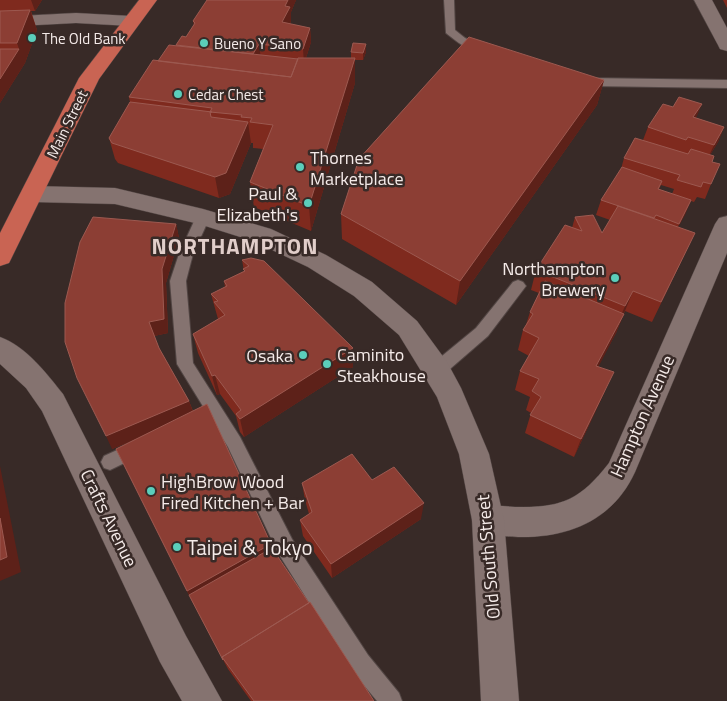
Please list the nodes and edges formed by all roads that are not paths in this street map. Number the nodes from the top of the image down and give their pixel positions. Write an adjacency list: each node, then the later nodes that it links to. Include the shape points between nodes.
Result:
1 (148, 0): 4 (highway, Main Street)
2 (449, 0): 7 (lane, via 448,27)
3 (703, 0): 6 (street)
4 (131, 21): 5 (street, via 76,18); 12 (highway, Main Street, via 89,78)
5 (0, 22)
6 (722, 27): 8 (street)
7 (456, 37): 9 (lane)
8 (727, 45)
9 (496, 54)
10 (572, 77): 11 (lane, via 590,82)
11 (727, 84)
12 (33, 194): 13 (street, Old South Street, via 115,196); 15 (highway, Main Street)
13 (203, 217): 18 (street, Old South Street, via 262,235 318,261 363,289 408,328); 19 (lane, via 178,281 185,364)
14 (727, 224): 23 (street, Hampton Avenue, via 620,472 610,485 588,508 565,516 520,522)
15 (0, 257)
16 (518, 286): 18 (lane, via 478,338)
17 (0, 348): 24 (street, Crafts Avenue, via 36,380 53,403 173,649)
18 (436, 370): 23 (street, Old South Street, via 451,396 474,454)
19 (214, 412): 20 (lane); 25 (lane, via 234,442 285,546 360,663)
20 (197, 420)
21 (154, 441): 22 (lane)
22 (110, 462)
23 (488, 520): 26 (street, Old South Street)
24 (203, 701)
25 (391, 701)
26 (500, 701)

